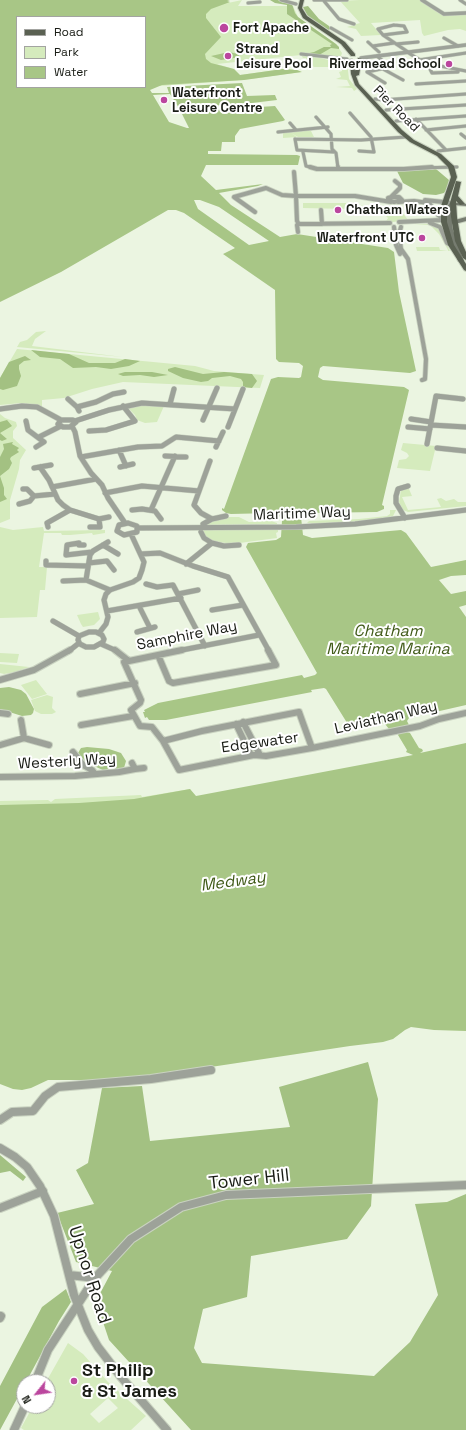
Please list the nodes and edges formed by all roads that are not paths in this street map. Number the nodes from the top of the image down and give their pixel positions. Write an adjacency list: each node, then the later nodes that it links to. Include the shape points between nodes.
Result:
1 (281, 0): 7 (street)
2 (314, 0): 8 (street)
3 (347, 0): 8 (street)
4 (422, 0): 12 (street, via 444,14)
5 (460, 0): 11 (street)
6 (260, 1): 9 (street); 10 (street)
7 (298, 1): 16 (main road, via 303,14 328,33); 32 (main road, Pier Road, via 299,14 339,44)
8 (324, 1): 13 (street, via 339,19)
9 (248, 3)
10 (265, 4)
11 (466, 4)
12 (466, 13)
13 (354, 24)
14 (331, 28): 15 (street)
15 (342, 33): 16 (street); 19 (street)
16 (335, 35): 30 (main road)
17 (383, 35): 17 (street, via 403,33 408,32 400,25 378,28); 22 (street)
18 (444, 38): 25 (street)
19 (352, 40)
20 (368, 42): 24 (street)
21 (418, 42): 22 (street)
22 (395, 44): 24 (street); 27 (street)
23 (466, 45): 25 (street)
24 (373, 46): 26 (street)
25 (458, 46): 27 (street)
26 (379, 52)
27 (407, 52): 31 (street); 33 (street)
28 (466, 53): 33 (street)
29 (301, 54): 32 (street)
30 (357, 56): 31 (street); 32 (main road); 32 (main road); 42 (main road, Pier Road, via 358,77 362,85)
31 (377, 56): 35 (street, via 390,66)
32 (346, 58): 57 (main road, Pier Road, via 352,62 357,84)
33 (419, 60): 34 (street)
34 (430, 64): 36 (street); 36 (street, via 428,65 433,74)
35 (383, 69): 37 (street); 39 (street, via 367,72)
36 (466, 71)
37 (403, 80)
38 (466, 81): 40 (street)
39 (385, 83)
40 (416, 84)
41 (466, 94): 42 (street)
42 (379, 101): 44 (main road, Pier Road)
43 (466, 105): 44 (street)
44 (386, 110): 49 (main road, Pier Road)
45 (350, 113): 60 (street)
46 (466, 116): 48 (street)
47 (316, 117): 52 (street)
48 (416, 119): 49 (street); 54 (street)
49 (396, 121): 57 (main road, Pier Road)
50 (290, 123): 53 (street)
51 (466, 126): 54 (street)
52 (327, 127): 53 (street); 59 (street)
53 (296, 130): 55 (street)
54 (426, 130): 64 (street)
55 (278, 132)
56 (461, 134): 58 (street)
57 (408, 137): 61 (street); 62 (main road); 66 (main road, Pier Road); 70 (main road, Pier Road, via 433,151)
58 (466, 138)
59 (331, 139): 60 (street); 68 (street); 68 (street, via 295,139 297,150)
60 (372, 139): 61 (street); 65 (street, via 374,152)
61 (379, 139): 62 (street)
62 (395, 139)
63 (466, 148): 64 (street)
64 (446, 150): 66 (street)
65 (359, 151)
66 (438, 151): 70 (main road, Pier Road, via 450,159)
67 (303, 152): 71 (street, via 306,166)
68 (334, 152): 71 (street)
69 (439, 166): 70 (street); 70 (street); 71 (street)
70 (452, 166): 74 (main road, via 453,179); 76 (main road, via 459,177)
71 (338, 169)
72 (294, 172): 75 (street)
73 (395, 181): 77 (street, via 400,186)
74 (448, 195): 78 (street); 79 (main road)
75 (296, 196): 77 (street, via 352,196 378,199); 83 (street, via 282,195 266,188 234,197); 88 (street)
76 (455, 196): 80 (main road); 81 (main road)
77 (398, 197): 78 (street); 85 (street, via 429,203)
78 (428, 200): 79 (street)
79 (446, 202): 80 (street); 85 (main road)
80 (453, 203): 81 (main road); 85 (main road); 85 (main road, via 449,206)
81 (465, 205)
82 (321, 210): 89 (street)
83 (255, 212)
84 (466, 219): 85 (main road)
85 (448, 220): 86 (street); 87 (street); 90 (main road, via 460,226); 95 (main road); 96 (main road); 96 (main road)
86 (399, 222): 91 (street); 92 (street)
87 (430, 223): 92 (street); 95 (street, via 440,227 447,243)
88 (299, 224): 89 (street); 93 (street)
89 (322, 224): 91 (street)
90 (466, 224)
91 (392, 225): 92 (street); 94 (street)
92 (402, 226): 94 (street)
93 (298, 232)
94 (398, 245): 98 (street, via 403,258 408,262 426,359 425,379)
95 (451, 245): 96 (main road)
96 (464, 259): 97 (main road)
97 (466, 269)
98 (422, 380)
99 (217, 388): 109 (street)
100 (174, 389): 106 (street)
101 (243, 389): 112 (street)
102 (124, 392): 105 (street)
103 (68, 398): 105 (street, via 78,409)
104 (463, 399): 119 (street, via 436,396)
105 (96, 402): 108 (street)
106 (170, 404): 107 (street, via 142,403); 109 (street)
107 (123, 406): 108 (street); 125 (street, via 135,421 106,430)
108 (106, 407): 118 (street)
109 (208, 407): 112 (street); 116 (street)
110 (12, 408): 111 (street); 113 (street); 115 (street, via 37,408)
111 (0, 409)
112 (235, 409): 123 (street)
113 (0, 413)
114 (411, 419): 119 (street)
115 (62, 420): 118 (street); 120 (street, via 58,423)
116 (203, 420)
117 (26, 421): 127 (street, via 28,430)
118 (75, 421): 121 (street)
119 (430, 425): 122 (street); 124 (street); 129 (street)
120 (61, 426): 121 (street); 127 (street)
121 (72, 426): 137 (street, via 76,432)
122 (408, 427)
123 (228, 428)
124 (466, 428)
125 (89, 431)
126 (223, 432): 128 (street)
127 (39, 437): 130 (street, via 44,442)
128 (219, 441): 131 (street); 133 (street, via 176,437 162,446)
129 (427, 444)
130 (36, 447)
131 (216, 447)
132 (437, 448): 134 (street)
133 (119, 450): 137 (street); 140 (street, via 123,466)
134 (466, 451)
135 (165, 456): 136 (street)
136 (175, 456): 138 (street); 145 (street)
137 (81, 457): 142 (street)
138 (186, 458)
139 (210, 461): 147 (street)
140 (133, 464)
141 (50, 465): 144 (street, via 37,467)
142 (96, 479): 144 (street); 148 (street)
143 (408, 486): 159 (street, via 398,489 396,496 396,503)
144 (52, 487): 149 (street)
145 (161, 488): 147 (street); 148 (street, via 135,487); 154 (street)
146 (23, 489): 150 (street, via 27,489)
147 (199, 491): 158 (street, via 194,505 196,509)
148 (105, 493): 162 (street)
149 (55, 494): 150 (street); 152 (street)
150 (34, 496): 151 (street, via 30,501)
151 (19, 504)
152 (70, 510): 160 (street); 164 (street, via 47,523)
153 (132, 510): 154 (street)
154 (151, 510): 161 (street, via 158,513)
155 (466, 510): 159 (street, Maritime Way)
156 (226, 516): 158 (street)
157 (109, 517): 160 (street)
158 (212, 518): 163 (street)
159 (405, 518): 166 (street, Maritime Way, via 325,526)
160 (99, 519): 165 (street, via 100,527)
161 (161, 519)
162 (125, 523): 166 (street); 168 (street, via 117,527 117,531 124,535)
163 (203, 524)
164 (48, 527)
165 (90, 528)
166 (138, 528): 168 (street)
167 (201, 532): 169 (street, via 204,538)
168 (131, 534): 174 (street)
169 (212, 543): 171 (street, via 224,546); 177 (street)
170 (84, 545): 172 (street, via 64,545 66,555)
171 (239, 545)
172 (92, 552): 173 (street, via 105,544); 176 (street)
173 (118, 554)
174 (141, 554): 177 (street, via 157,552); 182 (street, via 144,562 139,578)
175 (46, 562): 176 (street, via 46,565)
176 (88, 564): 178 (street, via 107,561); 179 (street)
177 (186, 564): 185 (street, via 226,576)
178 (114, 570)
179 (86, 580): 180 (street); 182 (street)
180 (63, 581)
181 (146, 584): 184 (street, via 157,587 173,585)
182 (110, 590): 188 (street, via 104,600)
183 (198, 590): 184 (street)
184 (179, 596): 186 (street); 195 (street)
185 (243, 604): 187 (street); 192 (street)
186 (139, 606): 188 (street); 190 (street, via 152,628)
187 (212, 610)
188 (107, 611): 191 (street, via 106,624)
189 (53, 621): 193 (street)
190 (137, 632)
191 (99, 633): 193 (street, via 88,632); 194 (street, via 104,639)
192 (259, 635): 195 (street, Samphire Way); 198 (street, via 276,665 174,683 170,681)
193 (79, 639): 196 (street); 197 (street)
194 (101, 644): 196 (street); 199 (street, Samphire Way, via 112,648)
195 (205, 646): 198 (street, Samphire Way)
196 (86, 647): 197 (street)
197 (66, 654): 201 (street, via 31,672)
198 (158, 655): 199 (street, Samphire Way)
199 (129, 661): 203 (street, via 124,662)
200 (0, 677): 201 (street)
201 (14, 677): 202 (street)
202 (0, 680)
203 (135, 685): 204 (street); 208 (street, via 141,700 132,709)
204 (80, 694)
205 (0, 713): 207 (street)
206 (466, 713): 217 (street, Leviathan Way, via 412,728)
207 (8, 714)
208 (133, 716): 212 (street); 214 (street, via 140,726 152,727)
209 (21, 720): 213 (street)
210 (243, 722): 211 (street, Edgewater); 217 (street, Edgewater, via 299,712); 220 (street)
211 (236, 724): 214 (street, Edgewater); 219 (street)
212 (81, 725)
213 (24, 738): 215 (street); 216 (street)
214 (163, 741): 219 (street, Edgewater, via 179,770)
215 (0, 745)
216 (49, 745)
217 (312, 748): 220 (street, Edgewater)
218 (72, 752): 222 (street, via 82,765)
219 (252, 755): 220 (street, Edgewater)
220 (260, 756)
221 (144, 768): 222 (street, Westerly Way, via 133,766)
222 (95, 774): 223 (street, Westerly Way)
223 (0, 777)
224 (211, 1070): 225 (street, via 151,1079 58,1087 45,1096 33,1111 12,1112)
225 (0, 1120)
226 (0, 1148): 228 (street, Upnor Road, via 27,1167)
227 (466, 1184): 231 (street, Tower Hill, via 226,1195 181,1207 131,1239)
228 (43, 1191): 229 (street); 230 (street, Upnor Road, via 54,1216)
229 (0, 1208)
230 (69, 1275): 231 (street); 232 (street, Upnor Road)
231 (95, 1278): 232 (street, Tower Hill)
232 (78, 1306): 233 (street, Tower Hill, via 48,1350); 236 (street, Upnor Road, via 98,1347)
233 (38, 1374)
234 (21, 1414): 235 (street)
235 (14, 1430)
236 (167, 1430)

